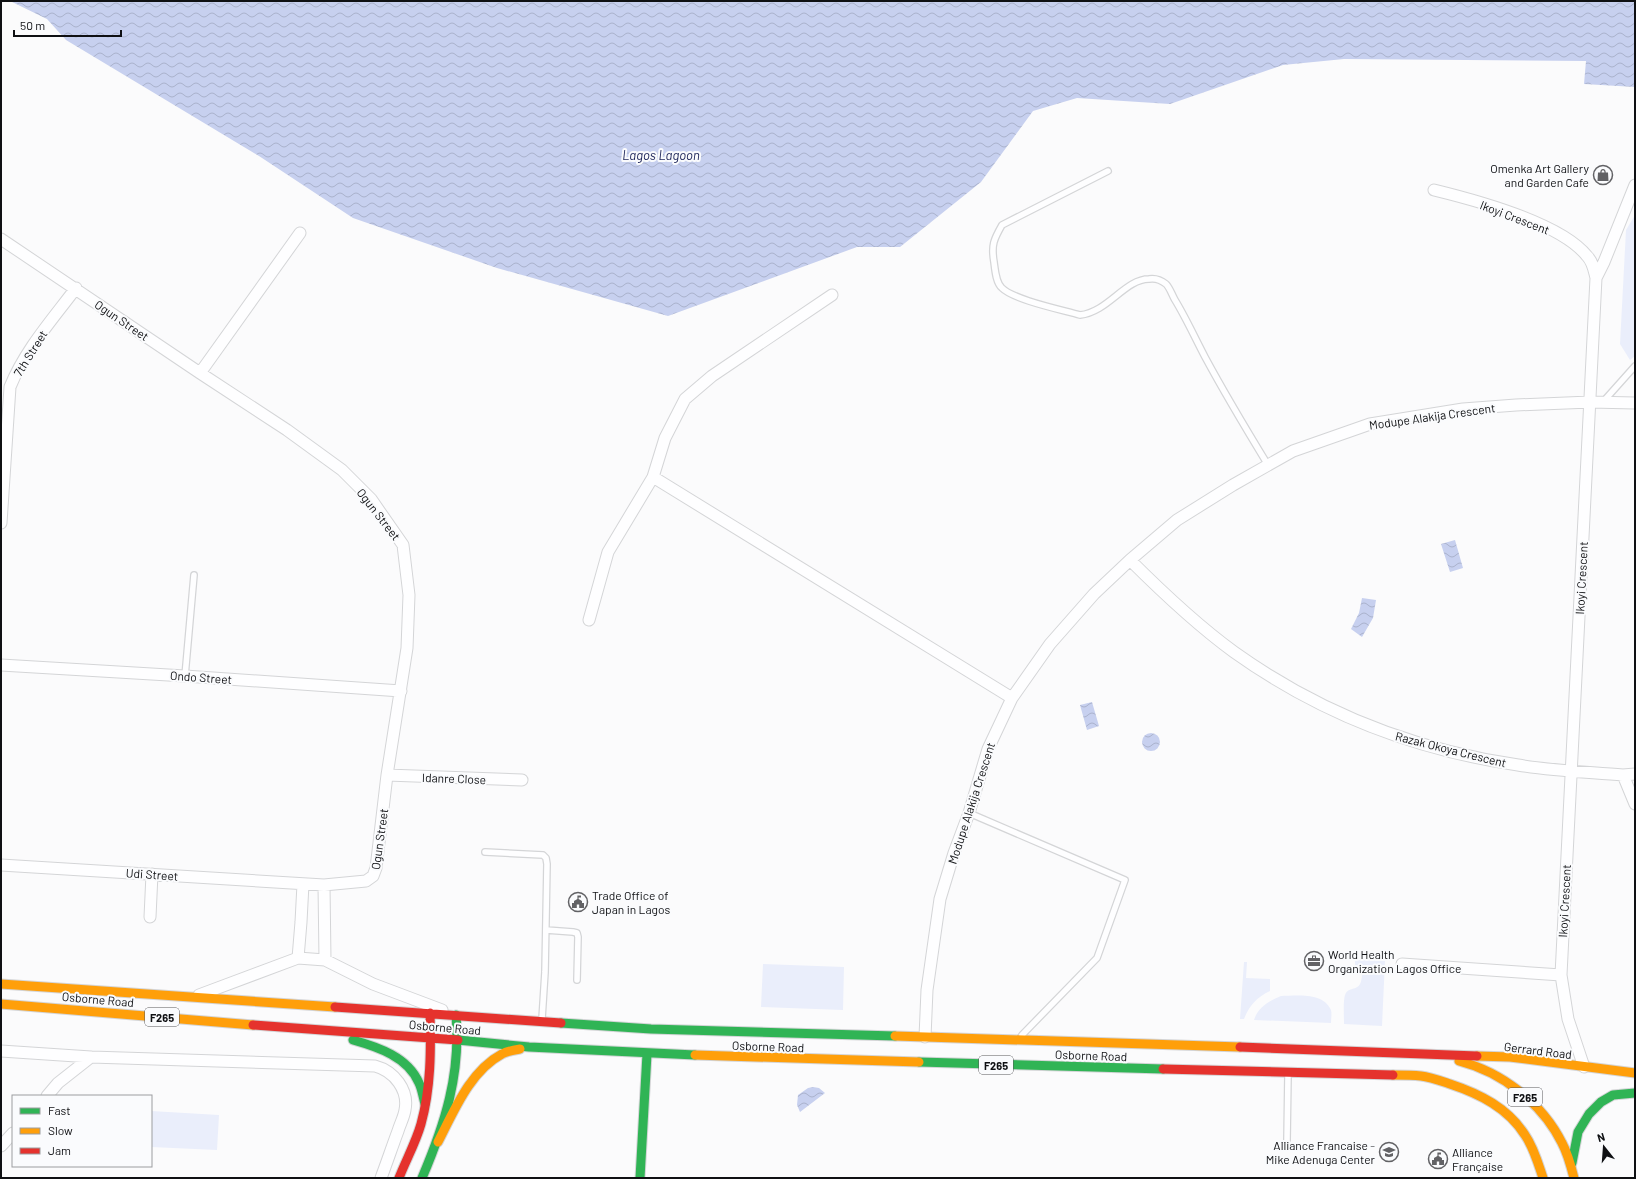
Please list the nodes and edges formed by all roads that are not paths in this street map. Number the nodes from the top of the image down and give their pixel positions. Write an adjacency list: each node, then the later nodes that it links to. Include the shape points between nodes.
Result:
1 (1108, 171): 14 (lane, via 1002,224 993,239 996,273 1002,288 1017,296 1080,315 1091,314 1135,282 1147,278 1158,279 1166,284 1221,386)
2 (1635, 186): 6 (street)
3 (1434, 190): 6 (street, Ikoyi Crescent, via 1504,211 1565,237 1587,256)
4 (300, 233): 10 (street)
5 (1, 239): 7 (street, Ogun Street)
6 (1596, 278): 11 (street, Ikoyi Crescent)
7 (76, 288): 10 (street, Ogun Street); 15 (street, 7th Street, via 17,369 10,387)
8 (832, 295): 16 (street, via 725,367 685,399 665,438)
9 (1635, 366): 12 (lane)
10 (200, 374): 23 (street, Ogun Street, via 287,430 342,470 371,499 403,545 409,595 407,648)
11 (1590, 402): 12 (street, Modupe Alakija Crescent); 14 (street, Modupe Alakija Crescent, via 1463,410 1374,423 1293,452); 25 (street, Ikoyi Crescent)
12 (1602, 403): 13 (street, Modupe Alakija Crescent)
13 (1635, 403)
14 (1268, 465): 18 (street, Modupe Alakija Crescent, via 1177,520)
15 (2, 468): 17 (street, 7th Street)
16 (653, 477): 20 (street, via 608,552); 24 (street)
17 (1, 523)
18 (1130, 560): 24 (street, Modupe Alakija Crescent, via 1094,594 1050,644); 25 (street, Razak Okoya Crescent, via 1182,609 1234,652 1297,692 1337,713 1418,744 1518,765)
19 (194, 575): 22 (lane)
20 (589, 620)
21 (1, 665): 22 (street, Ondo Street)
22 (185, 676): 23 (street, Ondo Street)
23 (401, 691): 27 (street, Ogun Street)
24 (1012, 698): 31 (street, Modupe Alakija Crescent, via 988,749)
25 (1571, 771): 28 (street, Razak Okoya Crescent); 42 (street, Ikoyi Crescent)
26 (1635, 774): 28 (street, Razak Okoya Crescent)
27 (387, 775): 29 (street, Idanre Close); 36 (street, Ogun Street, via 373,876 366,881)
28 (1623, 775): 30 (street)
29 (522, 780)
30 (1635, 804)
31 (969, 813): 51 (street, Modupe Alakija Crescent, via 940,899 927,990); 53 (lane, via 1125,880 1097,958)
32 (485, 852): 38 (lane, via 543,855 546,858)
33 (1, 865): 34 (street, Udi Street)
34 (152, 874): 35 (street, Udi Street); 37 (street)
35 (303, 884): 36 (street, Ogun Street); 39 (street)
36 (324, 885): 40 (street)
37 (150, 917)
38 (546, 930): 43 (lane, via 577,933); 49 (lane)
39 (298, 958): 40 (street); 45 (street, via 260,974)
40 (325, 960): 48 (street, via 374,984)
41 (1402, 964): 42 (street)
42 (1561, 975): 60 (street, Ikoyi Crescent, via 1568,1019)
43 (577, 980)
44 (1, 984): 45 (main road, Osborne Road / F265)
45 (193, 996): 47 (main road, Osborne Road / F265)
46 (1, 1004): 50 (main road, Osborne Road / F265)
47 (430, 1013): 48 (main road, Osborne Road / F265); 52 (main road)
48 (456, 1015): 49 (main road, Osborne Road / F265); 54 (main road)
49 (542, 1022): 51 (main road, Osborne Road / F265, via 651,1029)
50 (324, 1031): 52 (main road, Osborne Road / F265); 65 (main road, via 385,1050 405,1063 419,1081)
51 (925, 1037): 53 (main road, Osborne Road / F265)
52 (431, 1038): 54 (main road, Osborne Road / F265); 65 (main road)
53 (1019, 1039): 58 (main road, Osborne Road / F265)
54 (458, 1040): 55 (main road, Osborne Road / F265); 68 (main road, via 455,1078)
55 (529, 1047): 57 (main road, Osborne Road / F265); 68 (main road, via 503,1053 476,1077)
56 (1, 1051): 59 (street)
57 (647, 1054): 61 (main road, Osborne Road / F265); 74 (main road)
58 (1438, 1054): 60 (main road, Gerrard Road, via 1510,1057); 70 (main road, F265, via 1482,1069 1525,1097 1547,1117 1562,1140)
59 (91, 1057): 64 (street, via 58,1083); 71 (street, via 383,1068 400,1084 405,1095 405,1110)
60 (1584, 1067): 62 (main road, Gerrard Road)
61 (1288, 1073): 67 (lane); 75 (main road, Osborne Road / F265, via 1422,1076 1474,1092 1497,1105 1520,1127 1531,1145)
62 (1635, 1074)
63 (1635, 1093): 70 (main road, via 1614,1095 1586,1115 1574,1140)
64 (48, 1095)
65 (425, 1104): 72 (main road, via 421,1125)
66 (12, 1134): 69 (street)
67 (1287, 1140)
68 (438, 1142): 73 (main road)
69 (1, 1146)
70 (1572, 1164): 76 (main road, F265)
71 (381, 1178)
72 (399, 1178)
73 (422, 1178)
74 (640, 1178)
75 (1543, 1178)
76 (1574, 1178)

